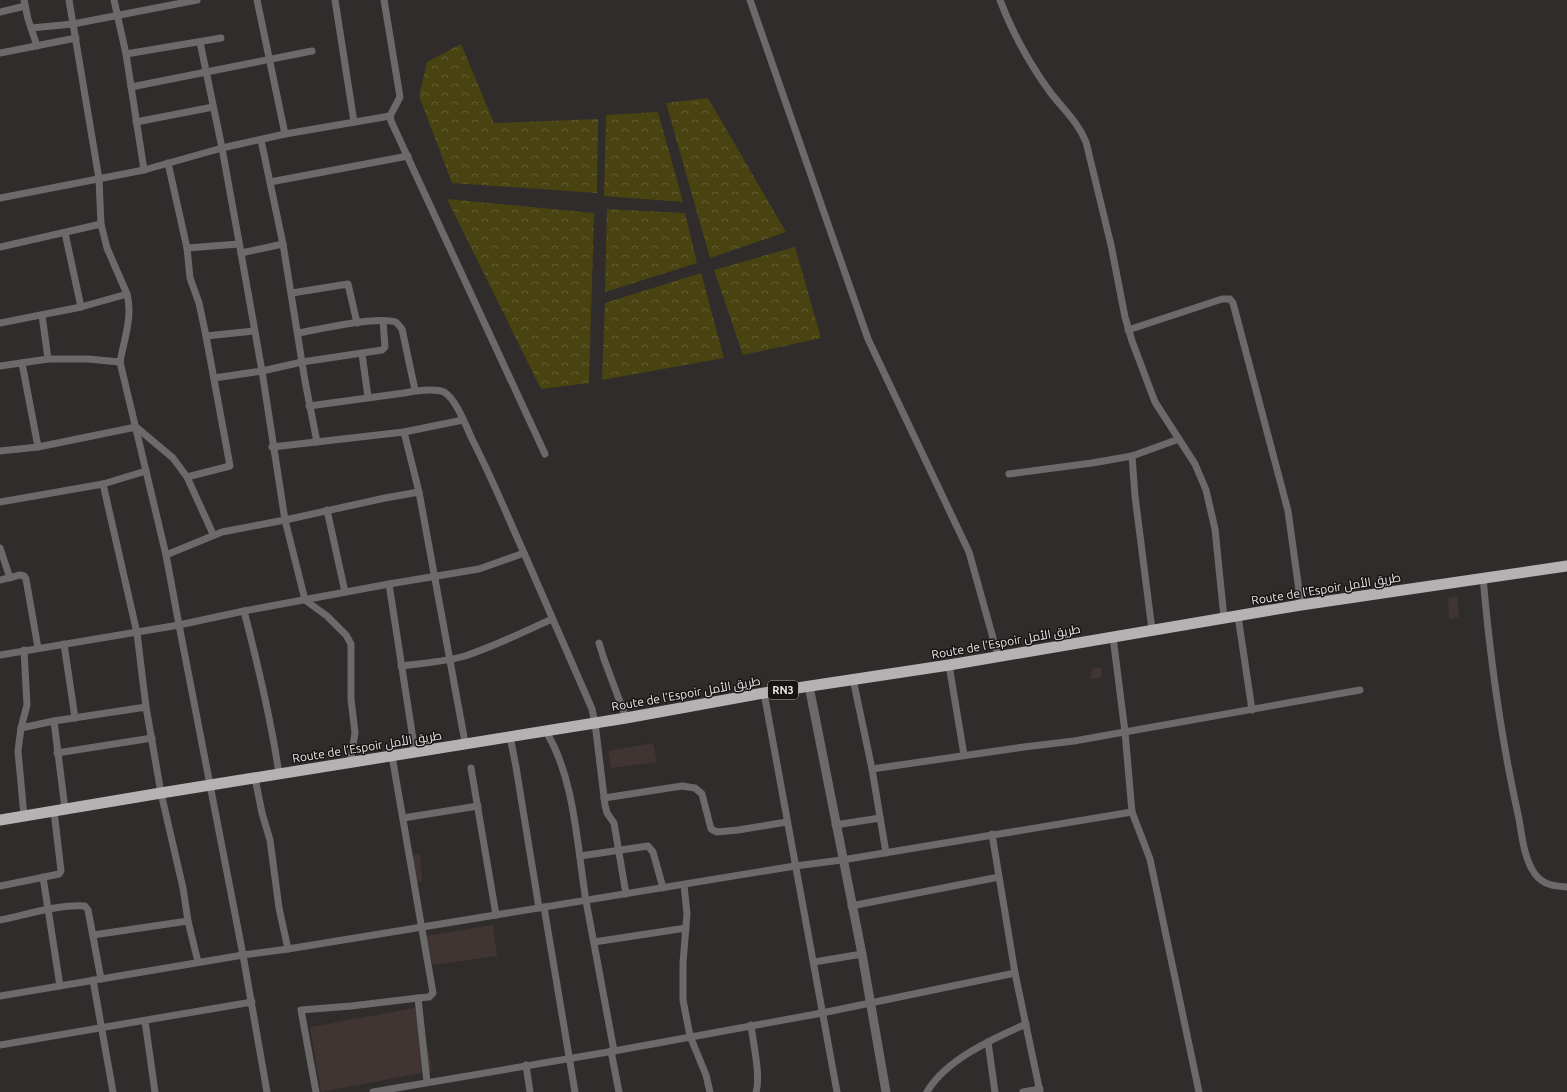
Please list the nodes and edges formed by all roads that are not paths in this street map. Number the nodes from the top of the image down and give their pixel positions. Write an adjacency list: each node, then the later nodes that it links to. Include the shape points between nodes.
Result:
1 (69, 0): 12 (street)
2 (114, 0): 11 (street)
3 (197, 0): 11 (street)
4 (257, 0): 21 (street)
5 (335, 0): 27 (street)
6 (384, 0): 25 (street, via 400,97)
7 (750, 0): 110 (street, via 868,339 969,552)
8 (1000, 0): 51 (street, via 1027,56 1050,92 1082,131 1111,245)
9 (25, 3): 10 (street); 13 (street)
10 (0, 12)
11 (116, 17): 12 (street); 20 (street)
12 (73, 24): 13 (street); 14 (street)
13 (31, 28): 17 (street)
14 (76, 38): 17 (street); 34 (street)
15 (220, 38): 16 (street)
16 (200, 42): 20 (street); 22 (street)
17 (37, 46): 19 (street)
18 (312, 51): 21 (street)
19 (0, 53)
20 (126, 54): 23 (street)
21 (269, 59): 22 (street); 28 (street)
22 (207, 72): 23 (street); 24 (street)
23 (131, 87): 26 (street)
24 (213, 107): 26 (street); 30 (street)
25 (390, 116): 27 (street); 31 (street)
26 (136, 122): 33 (street)
27 (354, 122): 28 (street)
28 (285, 134): 29 (street)
29 (262, 140): 30 (street); 35 (street)
30 (222, 148): 32 (street); 39 (street)
31 (408, 156): 35 (street); 74 (street)
32 (168, 163): 33 (street); 42 (street)
33 (144, 170): 34 (street)
34 (99, 179): 36 (street); 37 (street)
35 (270, 182): 40 (street)
36 (0, 198)
37 (101, 224): 38 (street); 45 (street, via 107,248)
38 (65, 233): 41 (street); 46 (street)
39 (240, 244): 42 (street); 43 (street)
40 (283, 244): 43 (street); 44 (street)
41 (0, 247)
42 (187, 248): 54 (street, via 190,278 199,303)
43 (241, 253): 52 (street)
44 (292, 293): 50 (street, via 348,284); 53 (street)
45 (127, 294): 46 (street); 57 (street, via 129,316)
46 (81, 307): 47 (street)
47 (42, 315): 49 (street); 56 (street)
48 (383, 321): 50 (street); 55 (street, via 384,349); 63 (street, via 392,320 400,325)
49 (0, 322)
50 (357, 323): 53 (street)
51 (1128, 330): 69 (street, via 1155,402); 96 (street, via 1222,299 1230,299 1233,303 1288,511)
52 (254, 331): 54 (street); 61 (street)
53 (298, 333): 58 (street)
54 (206, 336): 62 (street)
55 (362, 354): 58 (street); 64 (street)
56 (48, 359): 57 (street); 59 (street)
57 (120, 362): 67 (street)
58 (302, 362): 61 (street); 65 (street)
59 (22, 364): 60 (street); 71 (street)
60 (0, 366)
61 (262, 371): 62 (street); 72 (street)
62 (214, 378): 78 (street, via 230,466)
63 (415, 390): 64 (street); 66 (street, via 444,392)
64 (368, 398): 65 (street)
65 (309, 406): 70 (street)
66 (463, 420): 68 (street); 86 (street, via 495,484)
67 (136, 427): 71 (street); 76 (street); 78 (street, via 173,458)
68 (404, 432): 70 (street); 80 (street)
69 (1179, 438): 75 (street); 99 (street, via 1203,479 1211,508)
70 (317, 442): 72 (street)
71 (38, 447): 73 (street)
72 (272, 447): 83 (street)
73 (0, 452)
74 (545, 454)
75 (1132, 456): 77 (street); 102 (street)
76 (146, 471): 79 (street); 87 (street)
77 (1009, 474)
78 (187, 477): 84 (street)
79 (103, 484): 81 (street); 103 (street)
80 (419, 492): 82 (street); 89 (street)
81 (0, 502)
82 (327, 510): 83 (street); 94 (street)
83 (285, 520): 84 (street); 95 (street)
84 (213, 534): 87 (street)
85 (0, 548): 91 (street)
86 (524, 553): 89 (street, via 479,569); 100 (street)
87 (166, 555): 101 (street)
88 (1567, 566): 90 (highway, Route de l’Espoir طريق الأمل / RN3)
89 (435, 577): 93 (street); 111 (street)
90 (1483, 577): 96 (highway, Route de l’Espoir طريق الأمل / RN3); 161 (street, via 1496,695 1512,791 1528,862 1541,881 1550,886)
91 (10, 578): 92 (street); 107 (street, via 20,575 26,579)
92 (0, 580)
93 (389, 584): 94 (street); 113 (street)
94 (345, 592): 95 (street)
95 (305, 600): 97 (street); 134 (street, via 327,616 346,635 351,644 351,699 355,733)
96 (1301, 605): 98 (highway, Route de l’Espoir طريق الأمل / RN3)
97 (244, 610): 101 (street); 137 (street, via 263,686)
98 (1238, 616): 99 (highway, Route de l’Espoir طريق الأمل / RN3); 119 (street)
99 (1224, 618): 102 (highway, Route de l’Espoir طريق الأمل / RN3)
100 (552, 619): 111 (street, via 510,639); 123 (street, via 589,702)
101 (179, 625): 103 (street); 139 (street)
102 (1152, 630): 104 (highway, Route de l’Espoir طريق الأمل / RN3)
103 (137, 633): 105 (street); 118 (street)
104 (1113, 637): 110 (highway, Route de l’Espoir طريق الأمل / RN3); 126 (street)
105 (64, 644): 107 (street); 120 (street)
106 (600, 644): 121 (street)
107 (38, 648): 108 (street)
108 (24, 650): 109 (street); 124 (street, via 27,705)
109 (0, 655)
110 (998, 656): 112 (highway, Route de l’Espoir طريق الأمل / RN3)
111 (451, 660): 113 (street); 128 (street)
112 (949, 665): 114 (highway, Route de l’Espoir طريق الأمل / RN3); 132 (street)
113 (401, 666): 130 (street)
114 (853, 680): 115 (highway, Route de l’Espoir طريق الأمل / RN3); 136 (street)
115 (808, 686): 117 (highway, Route de l’Espoir طريق الأمل / RN3); 150 (street)
116 (1360, 690): 119 (street)
117 (764, 693): 121 (highway, Route de l’Espoir طريق الأمل / RN3); 149 (street)
118 (146, 707): 120 (street); 129 (street)
119 (1252, 710): 126 (street)
120 (75, 718): 122 (street)
121 (626, 718): 123 (highway, Route de l’Espoir طريق الأمل / RN3)
122 (54, 721): 124 (street); 131 (street)
123 (595, 723): 125 (highway, Route de l’Espoir طريق الأمل / RN3); 141 (street)
124 (21, 728): 145 (street, via 18,751)
125 (545, 730): 127 (highway, Route de l’Espoir طريق الأمل / RN3); 154 (street, via 566,777)
126 (1125, 732): 132 (street); 144 (street)
127 (510, 736): 130 (highway, Route de l’Espoir طريق الأمل / RN3); 166 (street)
128 (464, 737)
129 (152, 738): 131 (street); 140 (street)
130 (414, 752): 133 (highway, Route de l’Espoir طريق الأمل / RN3)
131 (57, 753): 143 (street)
132 (964, 755): 136 (street)
133 (392, 756): 134 (highway, Route de l’Espoir طريق الأمل / RN3); 146 (street)
134 (350, 762): 137 (highway, Route de l’Espoir طريق الأمل / RN3)
135 (471, 768): 142 (street)
136 (872, 769): 147 (street)
137 (279, 774): 138 (highway, Route de l’Espoir طريق الأمل / RN3)
138 (255, 778): 139 (highway, Route de l’Espoir طريق الأمل / RN3); 175 (street, via 270,840 279,908)
139 (210, 785): 140 (highway, Route de l’Espoir طريق الأمل / RN3); 177 (street)
140 (161, 793): 143 (highway, Route de l’Espoir طريق الأمل / RN3); 170 (street)
141 (604, 798): 149 (street, via 682,786 695,788 702,794 711,829 717,832); 152 (street)
142 (478, 806): 146 (street); 168 (street)
143 (60, 810): 145 (highway, Route de l’Espoir طريق الأمل / RN3); 157 (street, via 61,872)
144 (1132, 812): 151 (street); 216 (street, via 1150,859)
145 (24, 816): 148 (highway, Route de l’Espoir طريق الأمل / RN3)
146 (403, 818): 171 (street)
147 (880, 818): 150 (street); 153 (street)
148 (0, 820)
149 (787, 822): 156 (street)
150 (835, 825): 155 (street)
151 (992, 834): 153 (street); 158 (street)
152 (620, 849): 154 (street); 162 (street, via 648,846 653,852); 163 (street)
153 (886, 853): 155 (street)
154 (580, 856): 164 (street)
155 (842, 860): 156 (street); 165 (street)
156 (796, 866): 159 (street); 179 (street)
157 (43, 877): 160 (street); 167 (street)
158 (999, 877): 165 (street); 180 (street)
159 (684, 884): 162 (street); 172 (street)
160 (0, 886)
161 (1567, 887)
162 (663, 888): 163 (street)
163 (626, 894): 164 (street)
164 (586, 900): 166 (street); 174 (street)
165 (851, 906): 176 (street)
166 (542, 907): 168 (street); 196 (street)
167 (48, 910): 169 (street); 173 (street, via 85,906); 182 (street)
168 (496, 915): 171 (street)
169 (0, 920)
170 (188, 921): 173 (street); 178 (street)
171 (421, 926): 175 (street); 184 (street, via 434,990 431,996)
172 (686, 928): 174 (street); 192 (street, via 683,1000)
173 (93, 936): 181 (street)
174 (594, 942): 195 (street)
175 (288, 949): 177 (street)
176 (862, 954): 179 (street); 186 (street)
177 (243, 955): 178 (street); 185 (street)
178 (198, 962): 181 (street)
179 (814, 962): 187 (street)
180 (1015, 973): 186 (street); 189 (street)
181 (97, 980): 182 (street); 191 (street)
182 (60, 986): 183 (street)
183 (0, 996)
184 (418, 998): 198 (street); 204 (street, via 301,1010)
185 (252, 1002): 188 (street); 203 (street)
186 (870, 1004): 187 (street); 212 (street)
187 (822, 1013): 190 (street); 211 (street)
188 (145, 1021): 191 (street); 202 (street)
189 (1026, 1024): 193 (street); 200 (street)
190 (751, 1025): 192 (street); 210 (street, via 758,1087)
191 (102, 1028): 194 (street); 201 (street)
192 (690, 1036): 195 (street); 209 (street)
193 (988, 1042): 213 (street, via 938,1076); 214 (street)
194 (0, 1045)
195 (613, 1051): 196 (street); 208 (street)
196 (570, 1058): 197 (street); 207 (street)
197 (526, 1065): 198 (street); 206 (street)
198 (427, 1082): 199 (street)
199 (410, 1089): 205 (street)
200 (1040, 1091): 215 (street)
201 (114, 1092)
202 (155, 1092)
203 (267, 1092)
204 (316, 1092)
205 (373, 1092)
206 (530, 1092)
207 (575, 1092)
208 (619, 1092)
209 (710, 1092)
210 (756, 1092)
211 (835, 1092)
212 (886, 1092)
213 (926, 1092)
214 (995, 1092)
215 (1023, 1092)
216 (1199, 1092)

